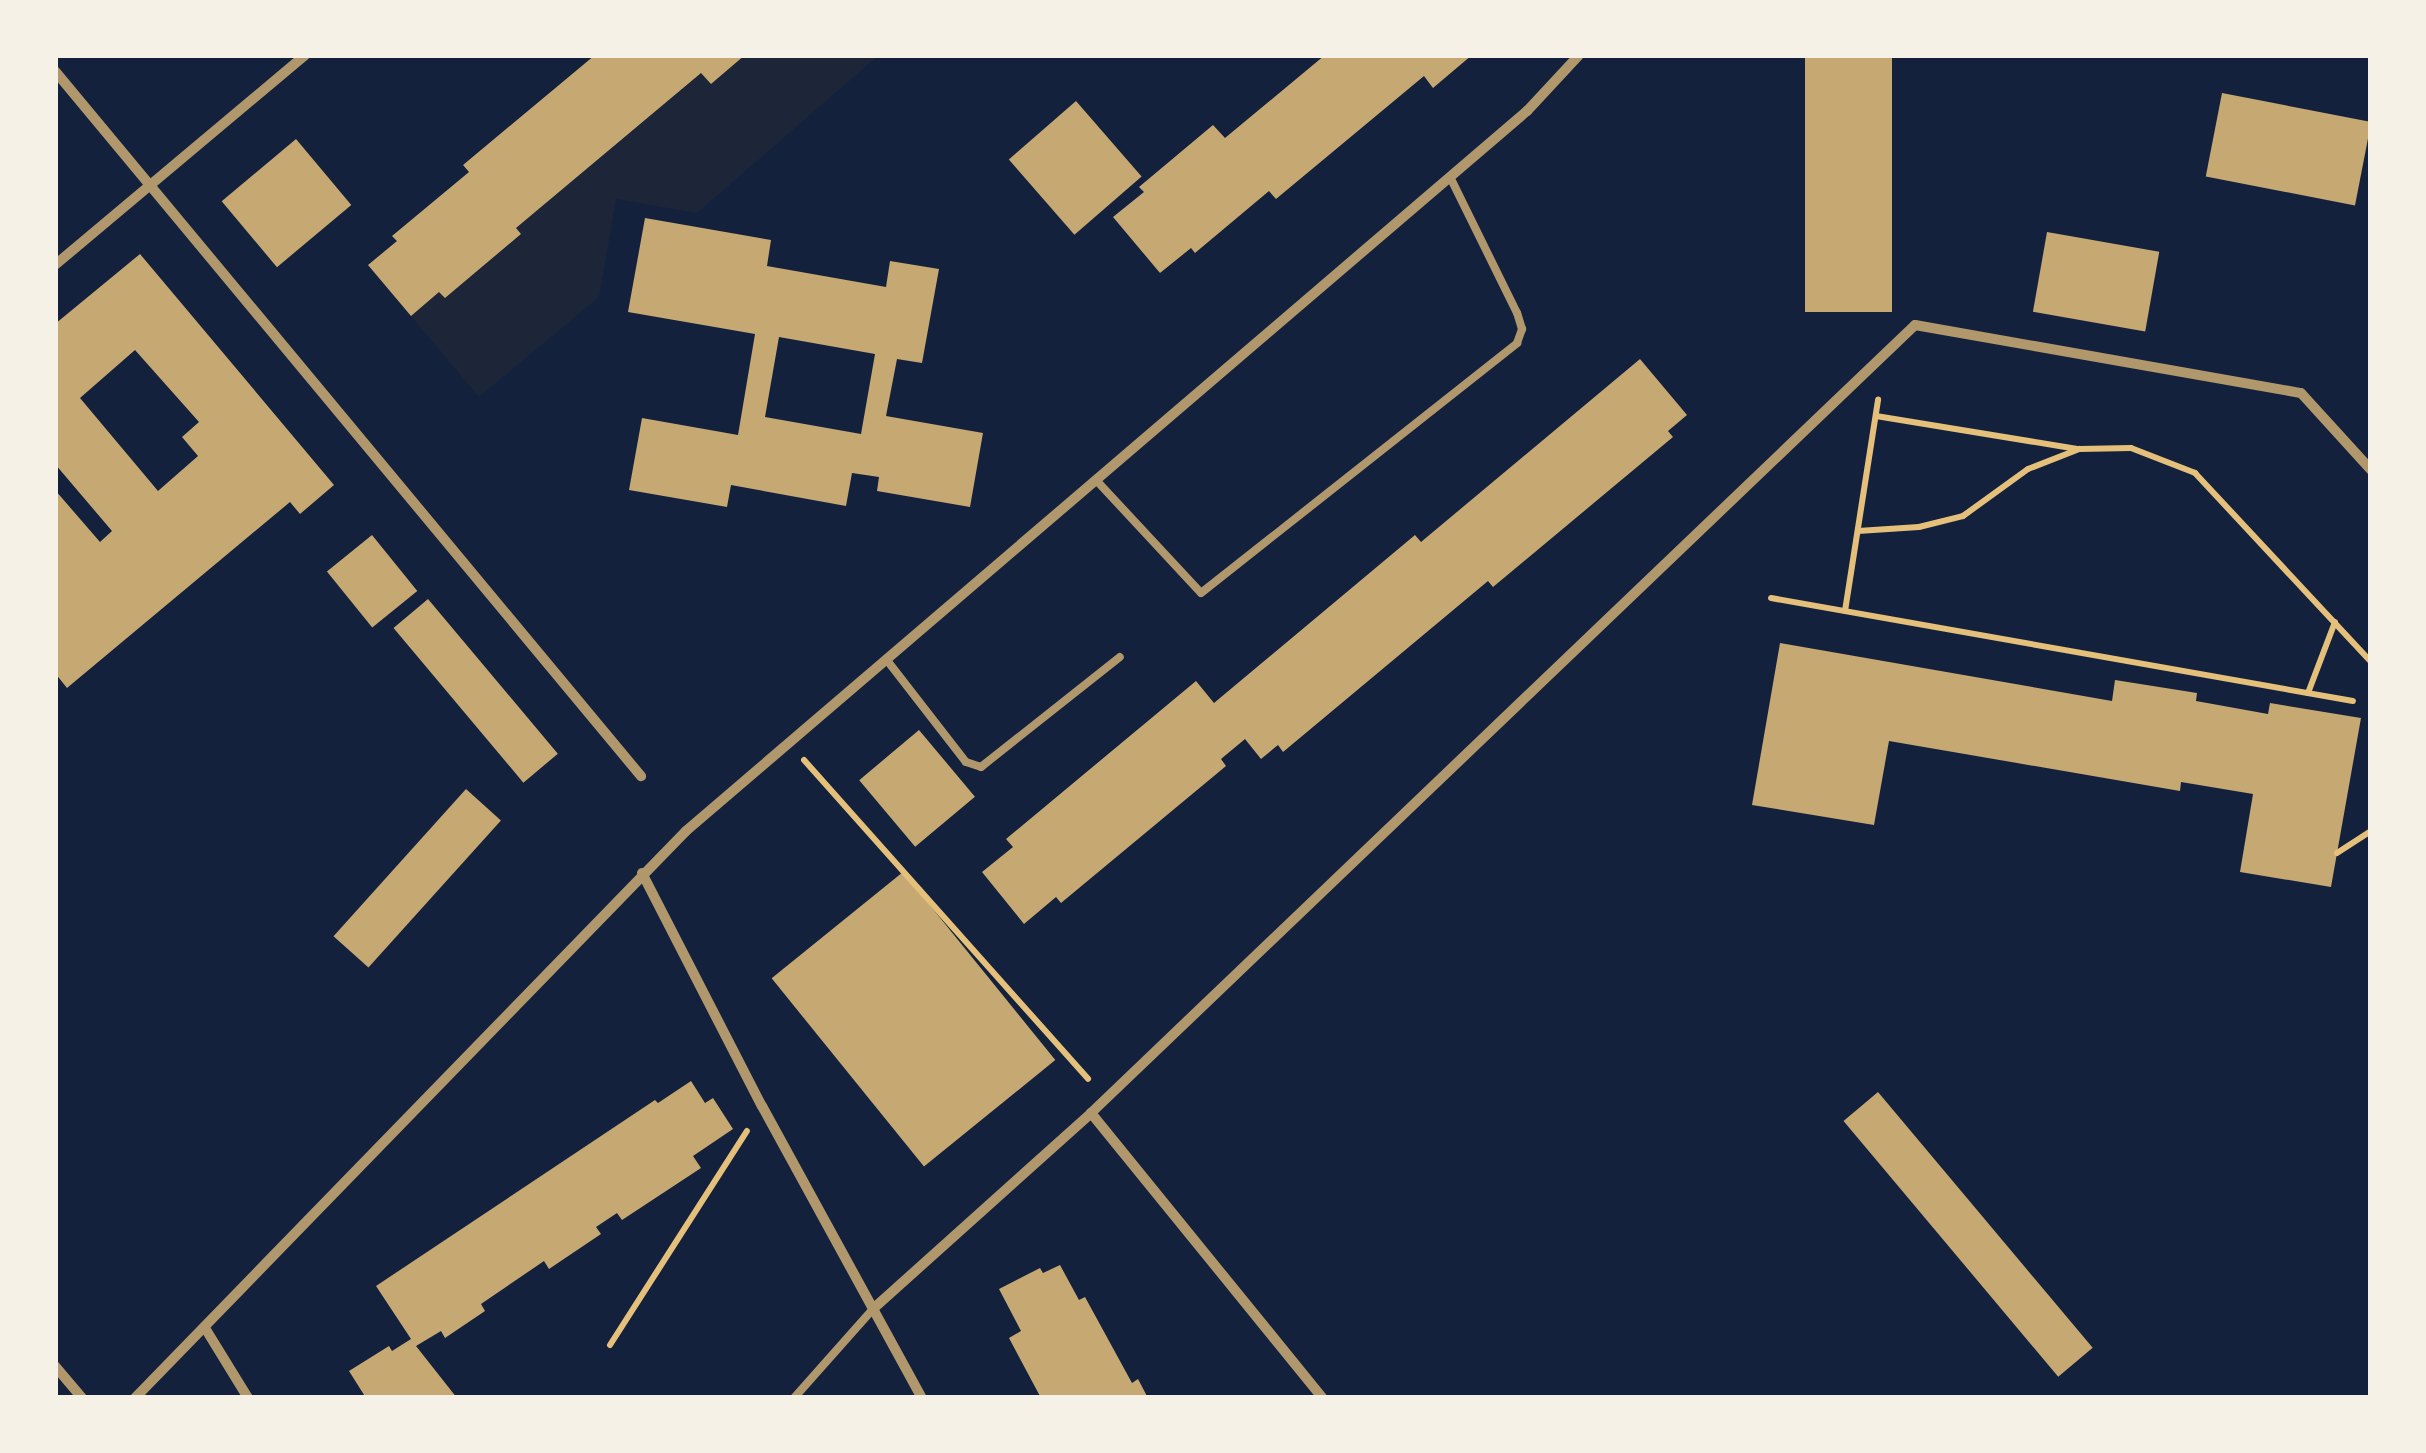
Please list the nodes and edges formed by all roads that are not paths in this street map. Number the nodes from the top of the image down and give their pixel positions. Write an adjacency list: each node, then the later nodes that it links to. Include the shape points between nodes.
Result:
1 (306, 55): 5 (street)
2 (1579, 55): 4 (street)
3 (55, 71): 5 (street)
4 (1450, 177): 8 (street); 8 (lane, via 1516,313 1522,330 1517,344 1201,593)
5 (152, 184): 6 (street); 11 (street)
6 (55, 265)
7 (2371, 470): 13 (street, via 2301,393 1915,325)
8 (1096, 480): 10 (street)
9 (1120, 656): 10 (lane, via 981,766 966,762)
10 (886, 659): 12 (street)
11 (641, 776)
12 (642, 872): 14 (street); 15 (street)
13 (1091, 1113): 14 (street); 22 (street)
14 (874, 1308): 20 (lane); 21 (street)
15 (205, 1328): 18 (street); 19 (street)
16 (55, 1366): 17 (street)
17 (82, 1398)
18 (135, 1398)
19 (248, 1398)
20 (794, 1398)
21 (922, 1398)
22 (1323, 1398)

